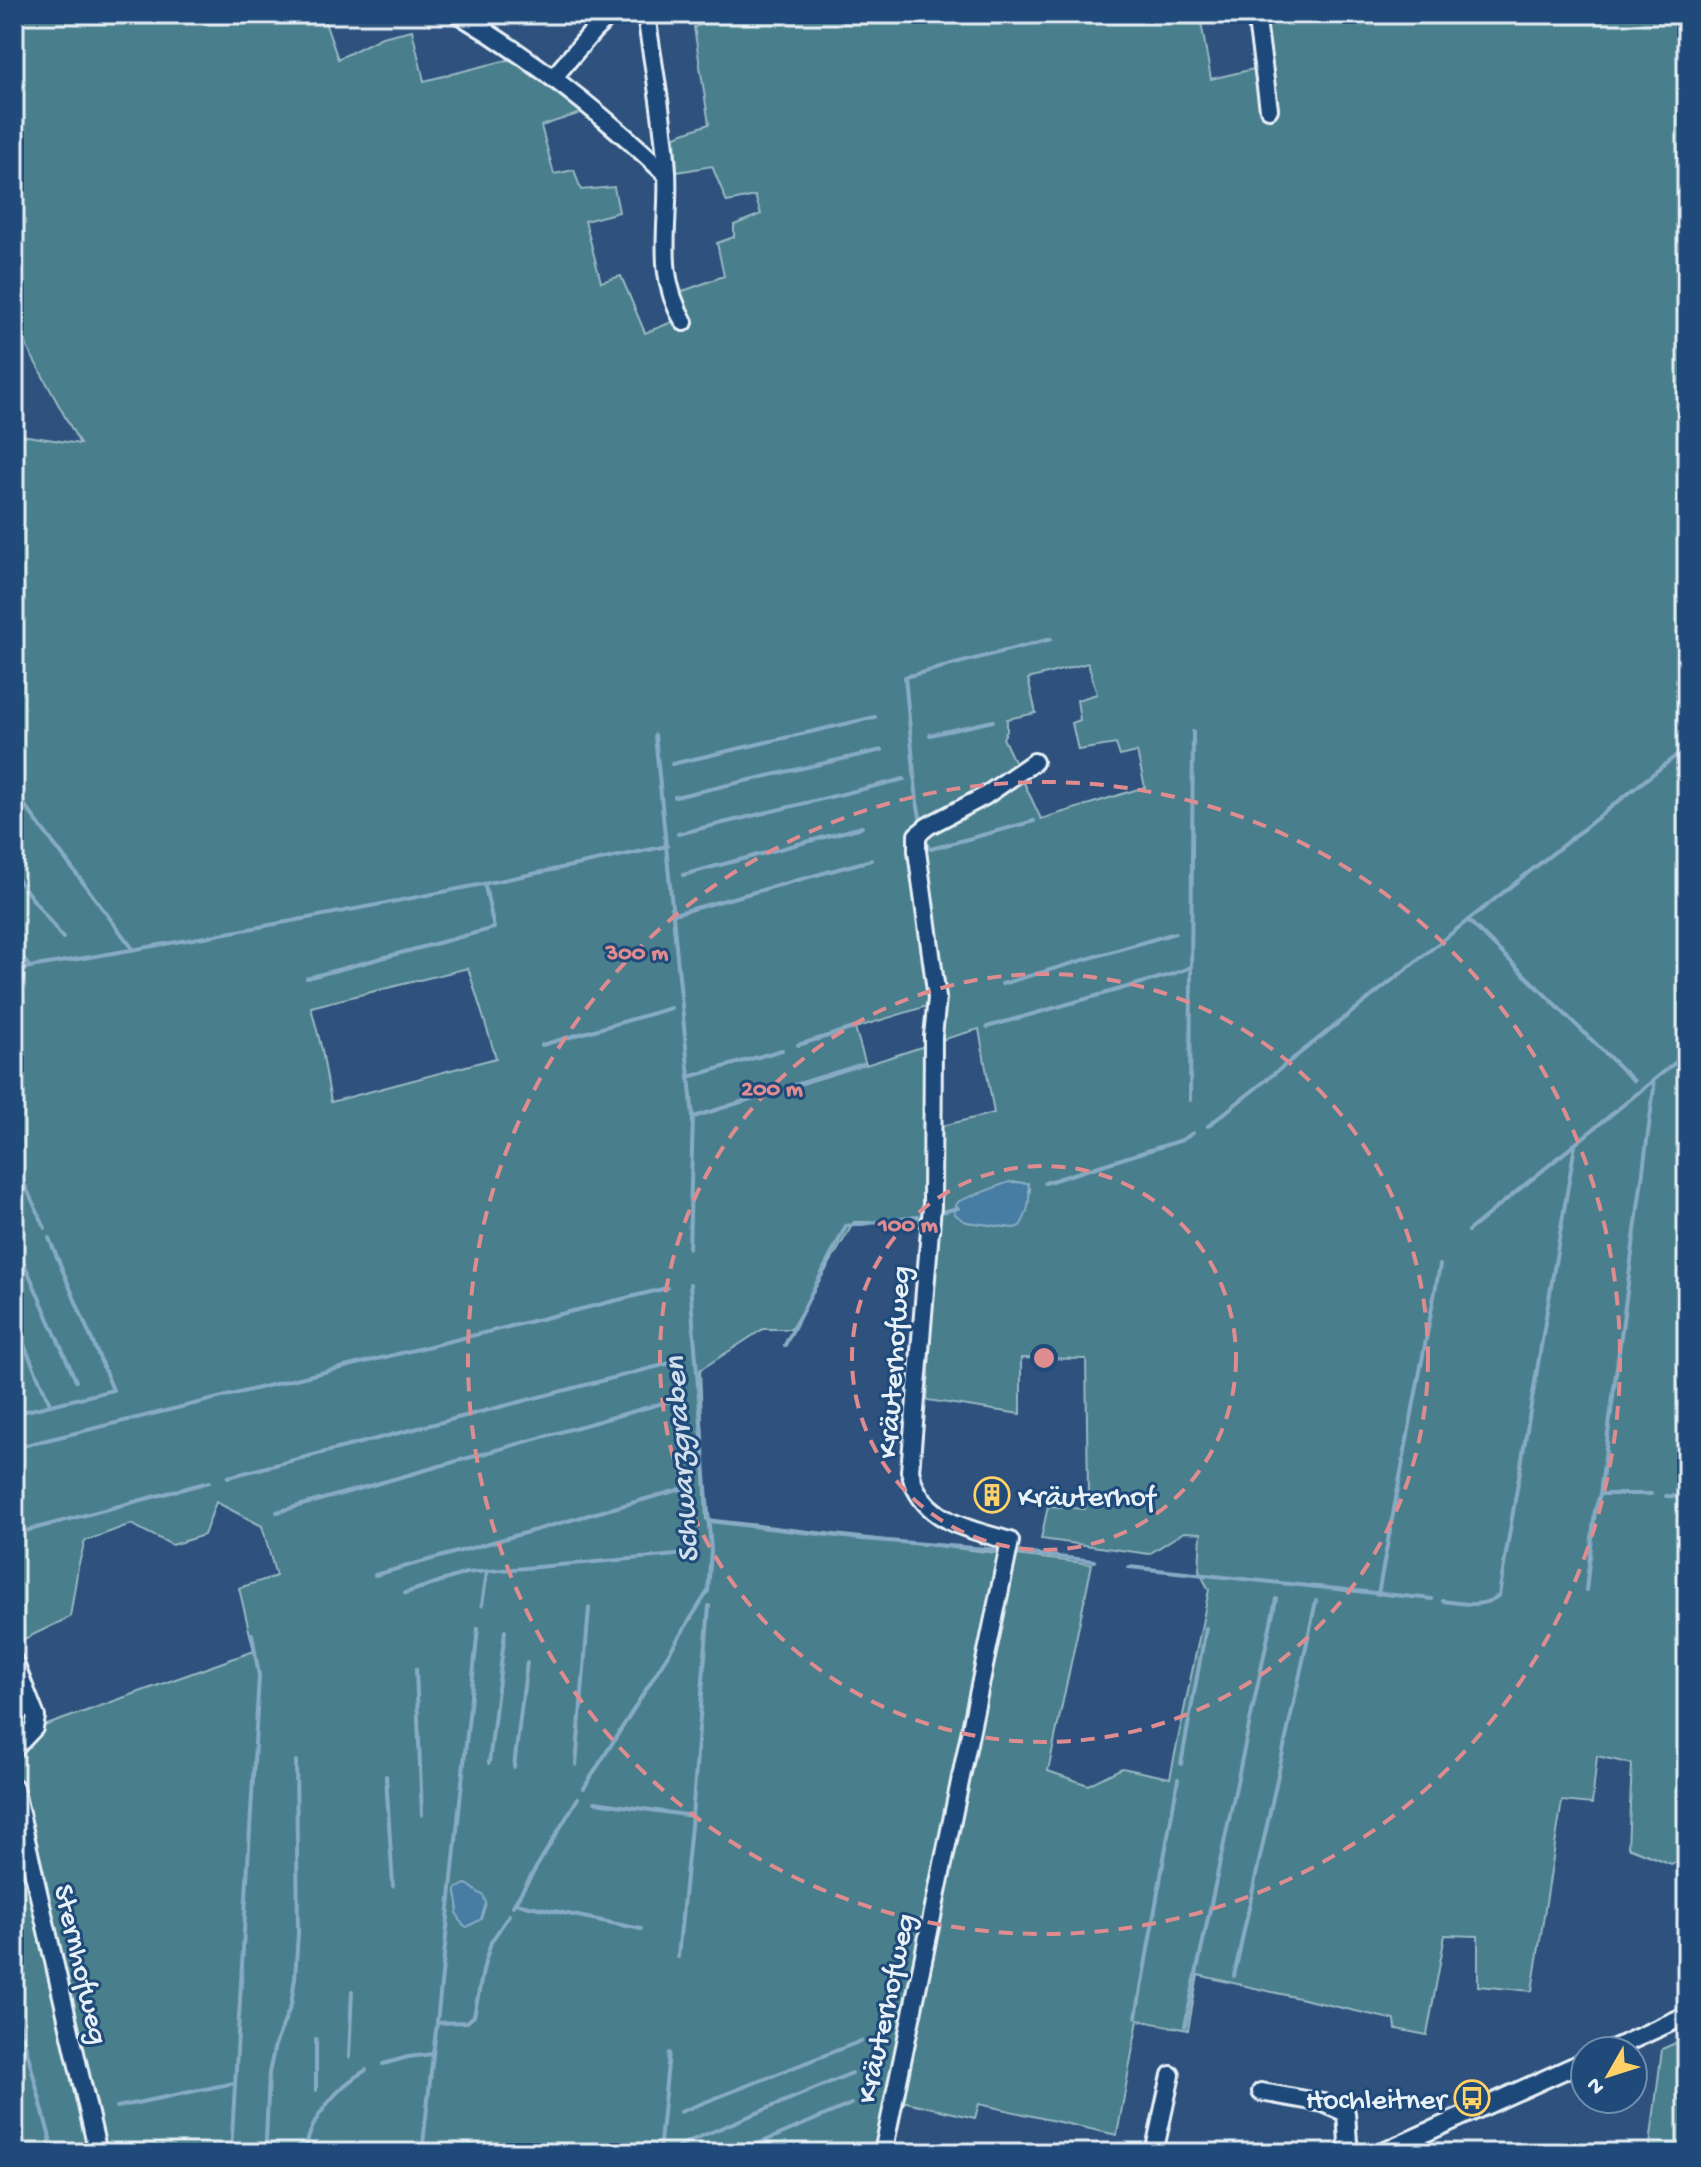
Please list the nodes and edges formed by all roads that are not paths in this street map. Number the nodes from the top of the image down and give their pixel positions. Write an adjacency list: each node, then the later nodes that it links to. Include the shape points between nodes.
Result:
1 (458, 14): 5 (street)
2 (612, 14): 5 (street)
3 (646, 14): 7 (street)
4 (1256, 14): 6 (street)
5 (553, 78): 7 (street)
6 (1269, 109)
7 (667, 175): 8 (street, via 664,248 672,295)
8 (684, 322)
9 (1034, 762): 20 (street, Kräuterhofweg, via 917,835 937,998 932,1206 910,1471 916,1490 936,1513 1010,1541)
10 (14, 1661): 11 (street, via 36,1717 34,1728)
11 (14, 1749)
12 (14, 1787): 19 (street, Sternhofweg)
13 (1687, 2015): 14 (street)
14 (1643, 2035)
15 (1569, 2068): 18 (street)
16 (1171, 2075): 21 (street)
17 (1261, 2092): 22 (street, via 1323,2103 1346,2113)
18 (1389, 2151)
19 (98, 2153)
20 (883, 2153)
21 (1154, 2153)
22 (1352, 2153)

